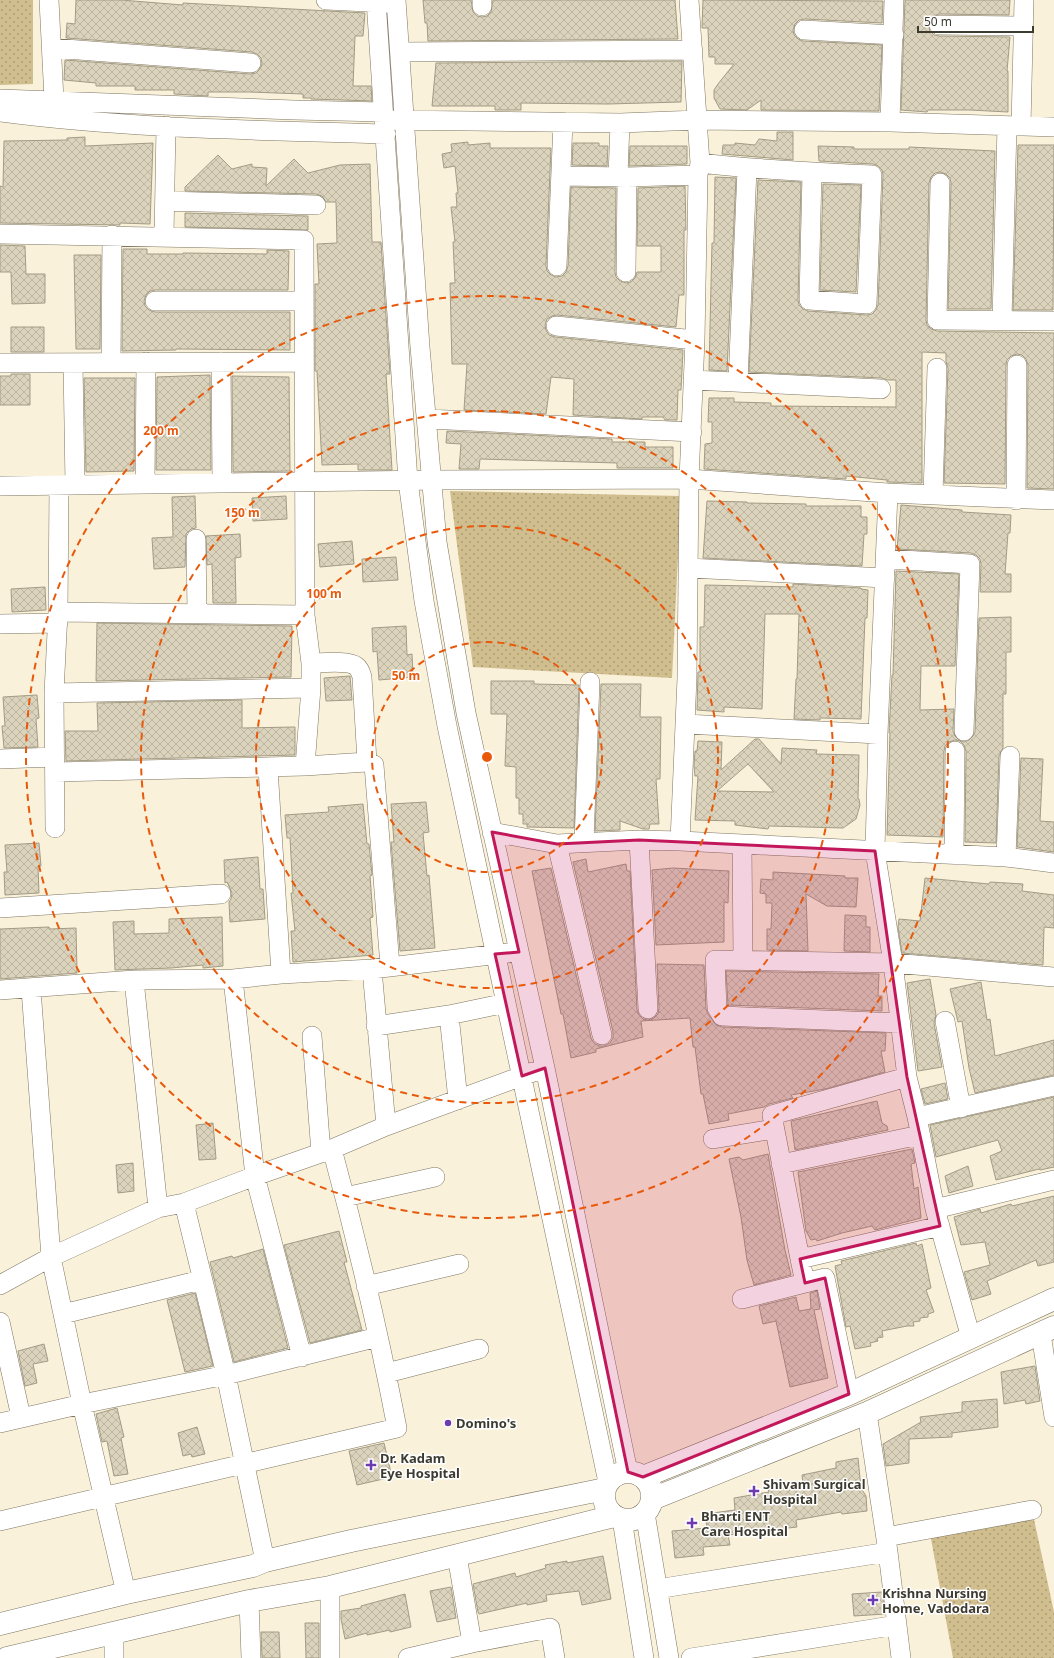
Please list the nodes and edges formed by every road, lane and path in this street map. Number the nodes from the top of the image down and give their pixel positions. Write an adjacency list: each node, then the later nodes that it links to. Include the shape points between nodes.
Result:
1 (49, 0): 12 (street)
2 (326, 0): 7 (street)
3 (689, 0): 13 (street)
4 (894, 0): 11 (street)
5 (1024, 0): 9 (street)
6 (396, 1): 7 (street); 14 (street)
7 (376, 2): 21 (street)
8 (940, 25): 9 (street)
9 (1023, 26): 26 (street)
10 (804, 30): 11 (street)
11 (894, 35): 23 (street)
12 (52, 48): 15 (street); 17 (street)
13 (693, 50): 14 (street); 20 (street)
14 (401, 52): 19 (street)
15 (251, 63)
16 (0, 98): 17 (street)
17 (54, 100): 21 (street, via 294,110)
18 (0, 112): 25 (street, via 62,120)
19 (404, 120): 21 (street); 22 (street); 58 (street, via 420,347)
20 (698, 120): 23 (street); 24 (street); 28 (street)
21 (385, 122): 25 (street); 62 (street)
22 (563, 122): 24 (street); 31 (street)
23 (890, 122): 26 (street)
24 (620, 123): 32 (street)
25 (166, 126): 34 (street)
26 (1014, 126): 27 (street); 43 (street)
27 (1054, 127)
28 (699, 169): 29 (street); 32 (street); 46 (street)
29 (747, 169): 30 (street); 56 (street)
30 (812, 172): 30 (street, via 872,175 867,304 809,300)
31 (561, 176): 32 (street); 39 (street)
32 (622, 176): 40 (street)
33 (940, 183): 43 (street, via 937,320)
34 (166, 201): 35 (street); 38 (street)
35 (316, 205)
36 (0, 234): 37 (street)
37 (112, 235): 38 (street); 52 (street)
38 (164, 236): 42 (street, via 304,240)
39 (557, 266)
40 (626, 272)
41 (155, 301): 42 (street)
42 (304, 301): 49 (street)
43 (1002, 320): 44 (street)
44 (1054, 321)
45 (556, 326): 46 (street)
46 (695, 340): 55 (street)
47 (146, 362): 48 (street); 52 (street); 65 (street)
48 (221, 362): 49 (street); 64 (street)
49 (304, 362): 63 (street)
50 (0, 363): 51 (street)
51 (73, 363): 52 (street); 67 (street)
52 (111, 363)
53 (1017, 365): 70 (street)
54 (937, 368): 69 (street)
55 (693, 380): 56 (street); 59 (street)
56 (738, 382): 57 (street)
57 (881, 389)
58 (428, 419): 59 (street); 61 (street)
59 (692, 432): 60 (street)
60 (689, 479): 61 (street); 68 (street); 74 (street)
61 (432, 480): 62 (street); 95 (street, via 437,542 465,706)
62 (408, 481): 63 (street); 108 (street, via 424,601 447,726)
63 (305, 482): 64 (street); 77 (street)
64 (222, 483): 65 (street)
65 (145, 484): 67 (street)
66 (0, 486): 67 (street)
67 (67, 486): 78 (street)
68 (888, 492): 69 (street); 73 (street)
69 (933, 494): 70 (street)
70 (1016, 500): 71 (street)
71 (1054, 500)
72 (196, 539): 76 (street)
73 (886, 559): 75 (street); 85 (street, via 970,564)
74 (688, 568): 75 (street); 84 (street)
75 (885, 578): 86 (street)
76 (197, 613): 77 (street); 78 (street)
77 (305, 615): 80 (street)
78 (58, 617): 79 (street); 83 (street)
79 (0, 624)
80 (311, 663): 82 (street); 90 (street, via 355,664 360,669)
81 (590, 682): 97 (street)
82 (311, 688): 83 (street); 92 (street)
83 (54, 693): 91 (street)
84 (685, 724): 86 (street); 98 (street)
85 (964, 731)
86 (878, 734): 101 (street)
87 (955, 751): 102 (street)
88 (1010, 756): 103 (street)
89 (0, 759): 91 (street)
90 (367, 762): 92 (street); 111 (street, via 374,765)
91 (55, 765): 93 (street); 94 (street)
92 (305, 766): 93 (street)
93 (268, 768): 112 (street)
94 (55, 828)
95 (492, 832): 99 (street); 107 (street)
96 (639, 840): 97 (street); 98 (street); 119 (street)
97 (584, 842): 99 (street)
98 (680, 842): 100 (street)
99 (557, 844): 124 (street)
100 (742, 845): 101 (street); 109 (street)
101 (876, 851): 102 (street); 110 (street)
102 (954, 854): 103 (street)
103 (1006, 857): 104 (street)
104 (1054, 863)
105 (221, 894): 106 (street)
106 (0, 908)
107 (519, 952): 108 (street); 126 (street)
108 (495, 954): 111 (street); 118 (street)
109 (743, 960): 110 (street); 122 (street, via 716,960 717,1008 722,1016)
110 (894, 963): 113 (street); 122 (street)
111 (381, 967): 112 (street); 123 (street)
112 (281, 974): 114 (street)
113 (1054, 977)
114 (233, 979): 115 (street); 138 (street)
115 (134, 980): 116 (street); 143 (street)
116 (31, 988): 117 (street); 145 (street)
117 (0, 990)
118 (506, 1003): 120 (street); 127 (street)
119 (648, 1009)
120 (449, 1015): 123 (street); 130 (street)
121 (945, 1020): 131 (street)
122 (901, 1023): 128 (street)
123 (376, 1026): 132 (street)
124 (602, 1035)
125 (312, 1036): 136 (street)
126 (545, 1068): 127 (street); 170 (street)
127 (522, 1076): 130 (street); 171 (street)
128 (907, 1077): 133 (street); 134 (street, via 772,1115)
129 (1054, 1086): 131 (street)
130 (458, 1100): 132 (street)
131 (961, 1108): 133 (street)
132 (386, 1126): 136 (street)
133 (918, 1126): 137 (street); 144 (street)
134 (774, 1129): 135 (street); 137 (street)
135 (713, 1140)
136 (326, 1151): 138 (street); 141 (street)
137 (781, 1164): 146 (street)
138 (255, 1176): 142 (street); 160 (street)
139 (435, 1176): 141 (street)
140 (1054, 1180): 144 (street)
141 (345, 1198): 151 (street)
142 (184, 1203): 143 (street); 148 (street)
143 (158, 1208): 145 (street)
144 (937, 1217): 146 (street); 158 (street)
145 (50, 1257): 150 (street); 154 (street)
146 (800, 1259): 149 (street)
147 (459, 1264): 151 (street)
148 (201, 1280): 154 (street); 162 (street)
149 (805, 1283): 152 (street); 163 (street, via 825,1278)
150 (0, 1285)
151 (366, 1286): 157 (street)
152 (742, 1299)
153 (1054, 1300): 158 (highway)
154 (62, 1314): 164 (street)
155 (0, 1322): 166 (street)
156 (1047, 1331): 165 (highway); 167 (street)
157 (378, 1337): 160 (street); 161 (street)
158 (971, 1338): 163 (highway)
159 (479, 1349): 161 (street)
160 (302, 1357): 162 (street)
161 (387, 1373): 169 (street, via 397,1428)
162 (226, 1376): 164 (street); 169 (street)
163 (849, 1394): 170 (highway)
164 (82, 1404): 166 (street); 172 (street)
165 (867, 1413): 173 (highway); 177 (street)
166 (21, 1417): 168 (street)
167 (1054, 1417)
168 (0, 1423)
169 (243, 1465): 172 (street); 179 (street)
170 (635, 1474): 171 (highway, via 620,1473); 173 (highway, via 648,1483 651,1490)
171 (607, 1485): 175 (highway, via 605,1504); 179 (highway)
172 (103, 1496): 176 (street); 182 (street)
173 (648, 1506): 175 (highway, via 638,1518 630,1520); 181 (street)
174 (1032, 1510): 177 (street)
175 (618, 1517): 178 (highway); 194 (street)
176 (0, 1521)
177 (887, 1545): 181 (street); 185 (street)
178 (457, 1556): 180 (highway); 187 (street)
179 (265, 1561): 182 (highway)
180 (330, 1587): 183 (highway); 191 (street)
181 (657, 1589): 195 (street)
182 (126, 1593): 184 (highway)
183 (249, 1601): 186 (highway); 190 (street)
184 (0, 1624)
185 (897, 1625): 196 (street); 197 (street)
186 (114, 1634): 188 (highway); 189 (street)
187 (464, 1649): 192 (street); 193 (street, via 550,1628)
188 (7, 1658)
189 (114, 1658)
190 (251, 1658)
191 (330, 1658)
192 (408, 1658)
193 (555, 1658)
194 (644, 1658)
195 (669, 1658)
196 (691, 1658)
197 (901, 1658)

